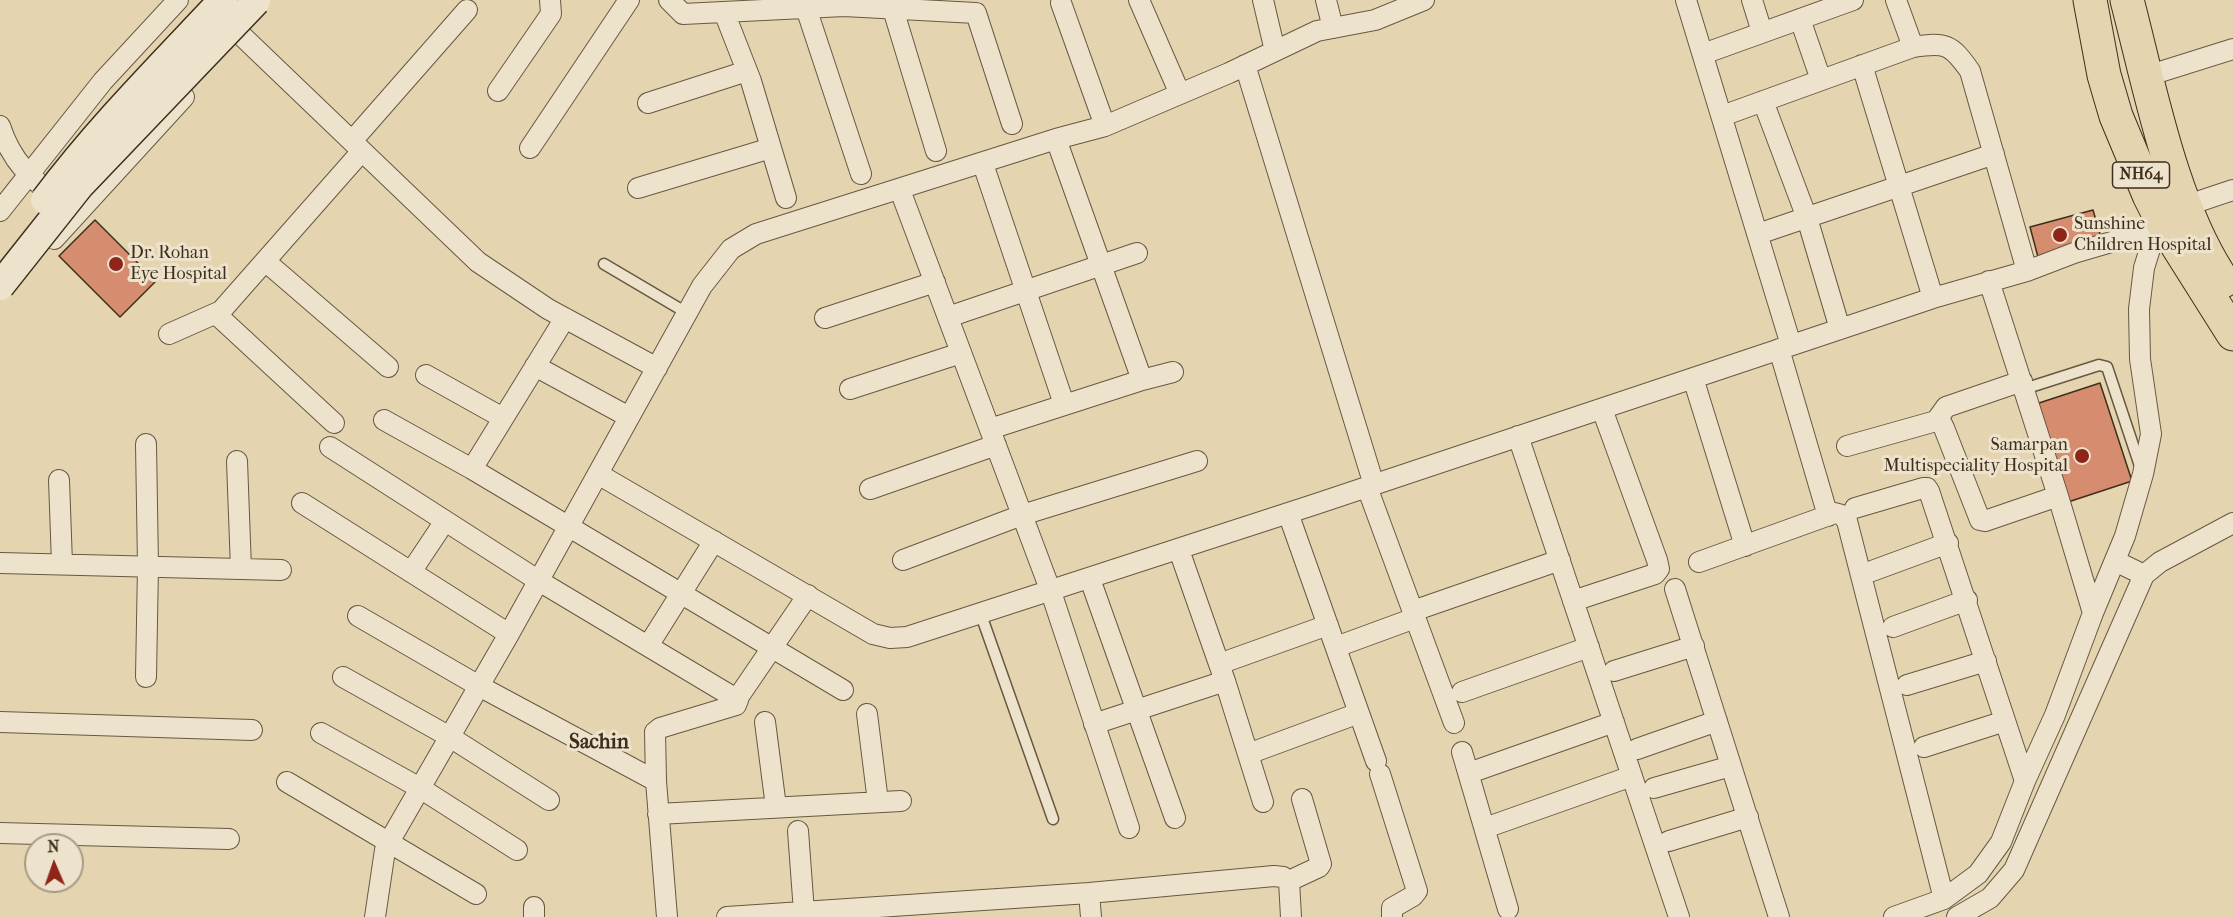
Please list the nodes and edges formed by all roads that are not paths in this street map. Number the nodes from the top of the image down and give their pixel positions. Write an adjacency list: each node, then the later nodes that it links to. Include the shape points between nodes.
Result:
1 (178, 0): 53 (street, via 103,81)
2 (223, 0): 65 (main road, bridge, via 74,161)
3 (550, 0): 37 (street, via 551,14)
4 (629, 0): 47 (street)
5 (669, 0): 23 (street, via 683,14)
6 (1139, 0): 38 (street)
7 (1263, 0): 30 (street)
8 (1326, 0): 25 (street)
9 (1424, 0): 25 (street, via 1375,20)
10 (1686, 0): 31 (street)
11 (1752, 0): 26 (street)
12 (1853, 0): 19 (street)
13 (1896, 0): 28 (street)
14 (2090, 0): 62 (highway, NH64, via 2116,116)
15 (2127, 0): 35 (highway, NH64)
16 (264, 1): 27 (street); 72 (main road, bridge, via 80,185)
17 (1061, 3): 44 (street)
18 (949, 4): 21 (street); 42 (street, via 976,14)
19 (1825, 5): 24 (street)
20 (807, 8): 21 (street); 23 (street); 52 (street)
21 (893, 9): 49 (street)
22 (467, 10): 46 (street)
23 (724, 12): 34 (street)
24 (1800, 19): 26 (street); 36 (street)
25 (1333, 28): 30 (street, via 1317,31)
26 (1762, 32): 31 (street)
27 (241, 35): 46 (street); 60 (street)
28 (1913, 47): 33 (street); 50 (street, via 1937,44 1956,51 1970,71)
29 (2233, 49): 35 (street)
30 (1275, 51): 32 (street)
31 (1703, 54): 41 (street)
32 (1245, 65): 38 (street); 116 (street)
33 (1862, 65): 36 (street); 54 (street)
34 (747, 71): 40 (street); 48 (street)
35 (2147, 76): 62 (highway, NH64)
36 (1821, 80): 39 (street)
37 (498, 91)
38 (1180, 94): 44 (street)
39 (1763, 101): 41 (street); 61 (street)
40 (648, 103)
41 (1722, 116): 63 (street)
42 (1012, 124)
43 (0, 126): 53 (street)
44 (1105, 126): 45 (street)
45 (1056, 139): 51 (street); 68 (street)
46 (357, 146): 66 (street); 80 (street, via 478,262)
47 (530, 148)
48 (771, 148): 55 (street); 58 (street)
49 (936, 151)
50 (1994, 154): 54 (street); 69 (street)
51 (983, 164): 56 (street); 73 (street)
52 (861, 174)
53 (27, 175): 59 (street); 60 (street)
54 (1899, 187): 61 (street); 75 (street)
55 (638, 188)
56 (900, 189): 71 (street); 77 (street, via 756,234 731,249)
57 (2233, 190): 62 (street)
58 (786, 198)
59 (0, 211)
60 (76, 213): 76 (street)
61 (1807, 218): 63 (street); 82 (street)
62 (2168, 219): 69 (street); 74 (highway, NH64, via 2214,267); 84 (highway, NH64); 97 (street, via 2144,268 2139,309 2140,359)
63 (1758, 234): 85 (street)
64 (1137, 253): 68 (street)
65 (0, 259)
66 (265, 261): 78 (street); 88 (street)
67 (604, 264): 77 (lane)
68 (1100, 265): 73 (street); 93 (street)
69 (2026, 271): 70 (street)
70 (1989, 281): 75 (street); 94 (street)
71 (935, 282): 79 (street); 81 (street)
72 (0, 286)
73 (1025, 291): 79 (street); 96 (street)
74 (2233, 295)
75 (1933, 298): 82 (street)
76 (0, 301)
77 (687, 313): 89 (street)
78 (216, 314): 83 (street); 104 (street)
79 (948, 317): 86 (street)
80 (565, 318): 87 (street); 89 (street)
81 (825, 318)
82 (1840, 329): 85 (street)
83 (170, 334)
84 (2233, 334)
85 (1785, 347): 92 (street); 123 (street)
86 (961, 353): 95 (street); 106 (street)
87 (535, 366): 100 (street); 101 (street)
88 (388, 368)
89 (657, 368): 100 (street)
90 (1173, 372): 93 (street)
91 (426, 375): 101 (street)
92 (1693, 378): 98 (street); 129 (street)
93 (1142, 380): 96 (street)
94 (2023, 385): 99 (lane, via 2099,365 2107,367); 103 (street, via 1946,407); 118 (street)
95 (850, 389)
96 (1064, 404): 106 (street)
97 (2148, 405): 99 (lane); 114 (street, via 2151,434)
98 (1602, 409): 105 (street); 150 (street, via 1659,569 1655,574)
99 (2124, 416): 114 (lane)
100 (629, 417): 113 (street)
101 (503, 418): 112 (street)
102 (384, 420): 112 (street)
103 (1936, 421): 108 (street); 118 (street, via 1944,428 1980,520)
104 (334, 423)
105 (1518, 436): 116 (street); 132 (street)
106 (993, 437): 117 (street); 122 (street)
107 (146, 444): 137 (street)
108 (1847, 446)
109 (330, 447): 124 (street)
110 (1197, 460): 122 (street)
111 (237, 461): 138 (street)
112 (472, 469): 126 (street)
113 (598, 474): 126 (street); 127 (street)
114 (2143, 474): 133 (street)
115 (59, 480): 136 (street)
116 (1370, 486): 121 (street); 153 (street)
117 (870, 489)
118 (2058, 496): 152 (street)
119 (302, 503): 141 (street)
120 (1855, 508): 128 (street, via 1927,488)
121 (1288, 513): 130 (street); 155 (street)
122 (1022, 515): 131 (street); 146 (street)
123 (1828, 516): 129 (street); 219 (street, via 1835,513 1847,521)
124 (445, 521): 141 (street); 144 (street)
125 (2233, 523): 142 (street, via 2160,562)
126 (568, 528): 144 (street); 147 (street)
127 (714, 541): 147 (street); 148 (street)
128 (1948, 543): 140 (street); 149 (street)
129 (1745, 546): 134 (street)
130 (1179, 550): 143 (street); 165 (street)
131 (903, 560)
132 (1560, 560): 150 (street); 153 (street)
133 (2115, 561): 142 (street); 152 (street)
134 (1699, 562)
135 (0, 563): 136 (street)
136 (62, 564): 137 (street)
137 (148, 566): 138 (street); 166 (street)
138 (241, 569): 139 (street)
139 (281, 570)
140 (1872, 571)
141 (411, 572): 157 (street)
142 (2144, 575): 232 (street, via 2014,870 1990,898)
143 (1090, 579): 146 (street); 173 (street)
144 (539, 581): 157 (street); 158 (street)
145 (1676, 588): 159 (street)
146 (1051, 592): 151 (street); 182 (street)
147 (679, 594): 158 (street); 160 (street)
148 (808, 595): 151 (street, via 873,634 890,638 907,637); 160 (street)
149 (1966, 600): 156 (street); 163 (street)
150 (1573, 601): 162 (street)
151 (980, 612): 207 (lane)
152 (2093, 613): 194 (street, via 2055,715)
153 (1414, 614): 161 (street); 181 (street)
154 (358, 616): 169 (street)
155 (1328, 625): 161 (street); 165 (street)
156 (1893, 627)
157 (509, 634): 169 (street)
158 (648, 646): 172 (street)
159 (1694, 646): 164 (street); 176 (street)
160 (771, 647): 170 (street); 172 (street)
161 (1336, 647): 174 (street)
162 (1589, 647): 171 (street); 180 (street)
163 (1986, 661): 168 (street); 177 (street)
164 (1614, 670)
165 (1222, 673): 173 (street); 189 (street)
166 (146, 677)
167 (343, 677): 185 (street)
168 (1907, 685)
169 (479, 686): 185 (street); 193 (street)
170 (843, 690)
171 (1462, 692)
172 (737, 699): 193 (street, via 736,705 655,732)
173 (1136, 711): 182 (street); 206 (street)
174 (1359, 713): 189 (street); 228 (street, via 1417,891 1392,908)
175 (867, 714): 201 (street)
176 (1717, 721): 187 (street); 190 (street)
177 (2005, 721): 186 (street); 194 (street)
178 (0, 722): 183 (street)
179 (765, 722): 203 (street)
180 (1614, 722): 191 (street); 192 (street)
181 (1454, 723)
182 (1094, 724): 208 (street)
183 (252, 730)
184 (321, 734): 196 (street)
185 (450, 737): 196 (street); 199 (street)
186 (1924, 747)
187 (1637, 749)
188 (1462, 752): 191 (street)
189 (1248, 754): 202 (street)
190 (1731, 766): 197 (street); 205 (street)
191 (1469, 773): 209 (street)
192 (1632, 776): 209 (street); 229 (street)
193 (656, 781): 204 (street)
194 (2025, 781): 219 (street, via 2001,842 1991,857 1978,874)
195 (287, 782): 214 (street)
196 (420, 788): 214 (street); 215 (street)
197 (1654, 788)
198 (1302, 799): 216 (street, via 1321,864)
199 (549, 800)
200 (901, 801): 201 (street)
201 (878, 802): 203 (street)
202 (1263, 802)
203 (776, 807): 204 (street)
204 (658, 814): 224 (street)
205 (1748, 817): 213 (street); 230 (street)
206 (1175, 818)
207 (1053, 819)
208 (1129, 828)
209 (1485, 828): 220 (street)
210 (798, 831): 221 (street)
211 (0, 833): 212 (street)
212 (229, 839)
213 (1669, 841)
214 (389, 842): 218 (street); 223 (street)
215 (517, 850)
216 (1289, 881): 217 (street, via 1274,876); 227 (street)
217 (1089, 893): 222 (street); 226 (street)
218 (476, 894)
219 (1944, 899): 231 (street)
220 (1508, 909)
221 (804, 912): 222 (street); 225 (street)
222 (884, 912)
223 (375, 917)
224 (667, 917)
225 (727, 917)
226 (1091, 917)
227 (1291, 917)
228 (1392, 917)
229 (1679, 917)
230 (1779, 917)
231 (1894, 917)
232 (1957, 917)

